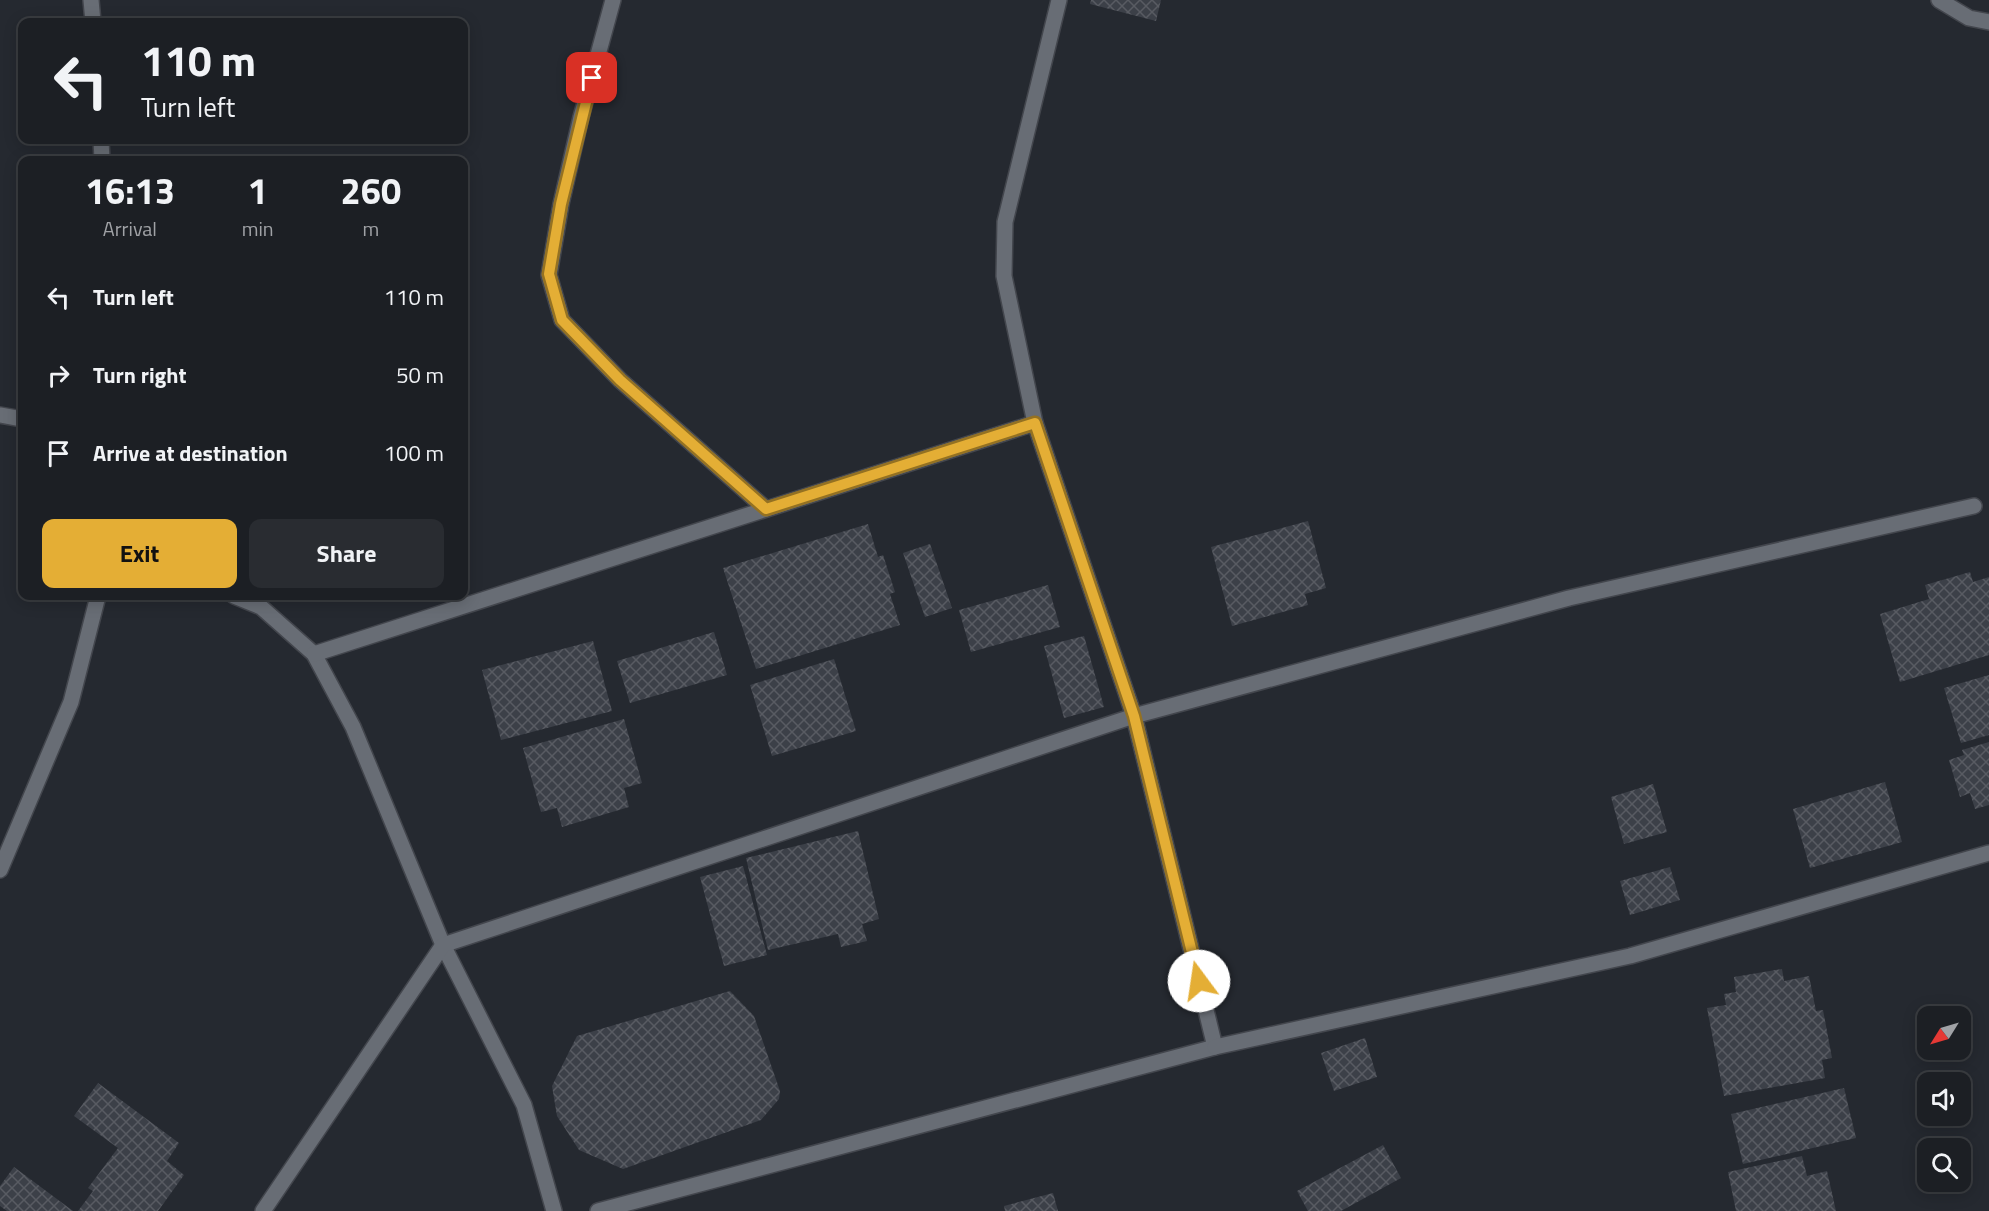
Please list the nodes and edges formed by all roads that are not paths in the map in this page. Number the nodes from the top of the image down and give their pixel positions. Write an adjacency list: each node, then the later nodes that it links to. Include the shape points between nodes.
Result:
1 (91, 0): 5 (street)
2 (613, 0): 11 (street, via 581,117 549,274 562,320 620,380)
3 (1059, 0): 9 (street, via 1005,222 1004,276)
4 (1939, 0): 6 (street, via 1969,18)
5 (93, 18)
6 (1989, 22)
7 (0, 415): 8 (street)
8 (18, 417)
9 (1035, 423): 11 (street); 15 (street)
10 (1974, 506): 15 (street, via 1569,598)
11 (766, 509): 14 (street)
12 (97, 600): 17 (street, via 71,702)
13 (244, 600): 14 (street, via 261,607)
14 (314, 654): 18 (street, via 353,727)
15 (1134, 716): 18 (street); 19 (street)
16 (1989, 853): 19 (street, via 1630,956)
17 (0, 870)
18 (443, 945): 20 (street); 21 (street, via 524,1105)
19 (1215, 1047): 22 (street)
20 (263, 1211)
21 (554, 1211)
22 (598, 1211)

